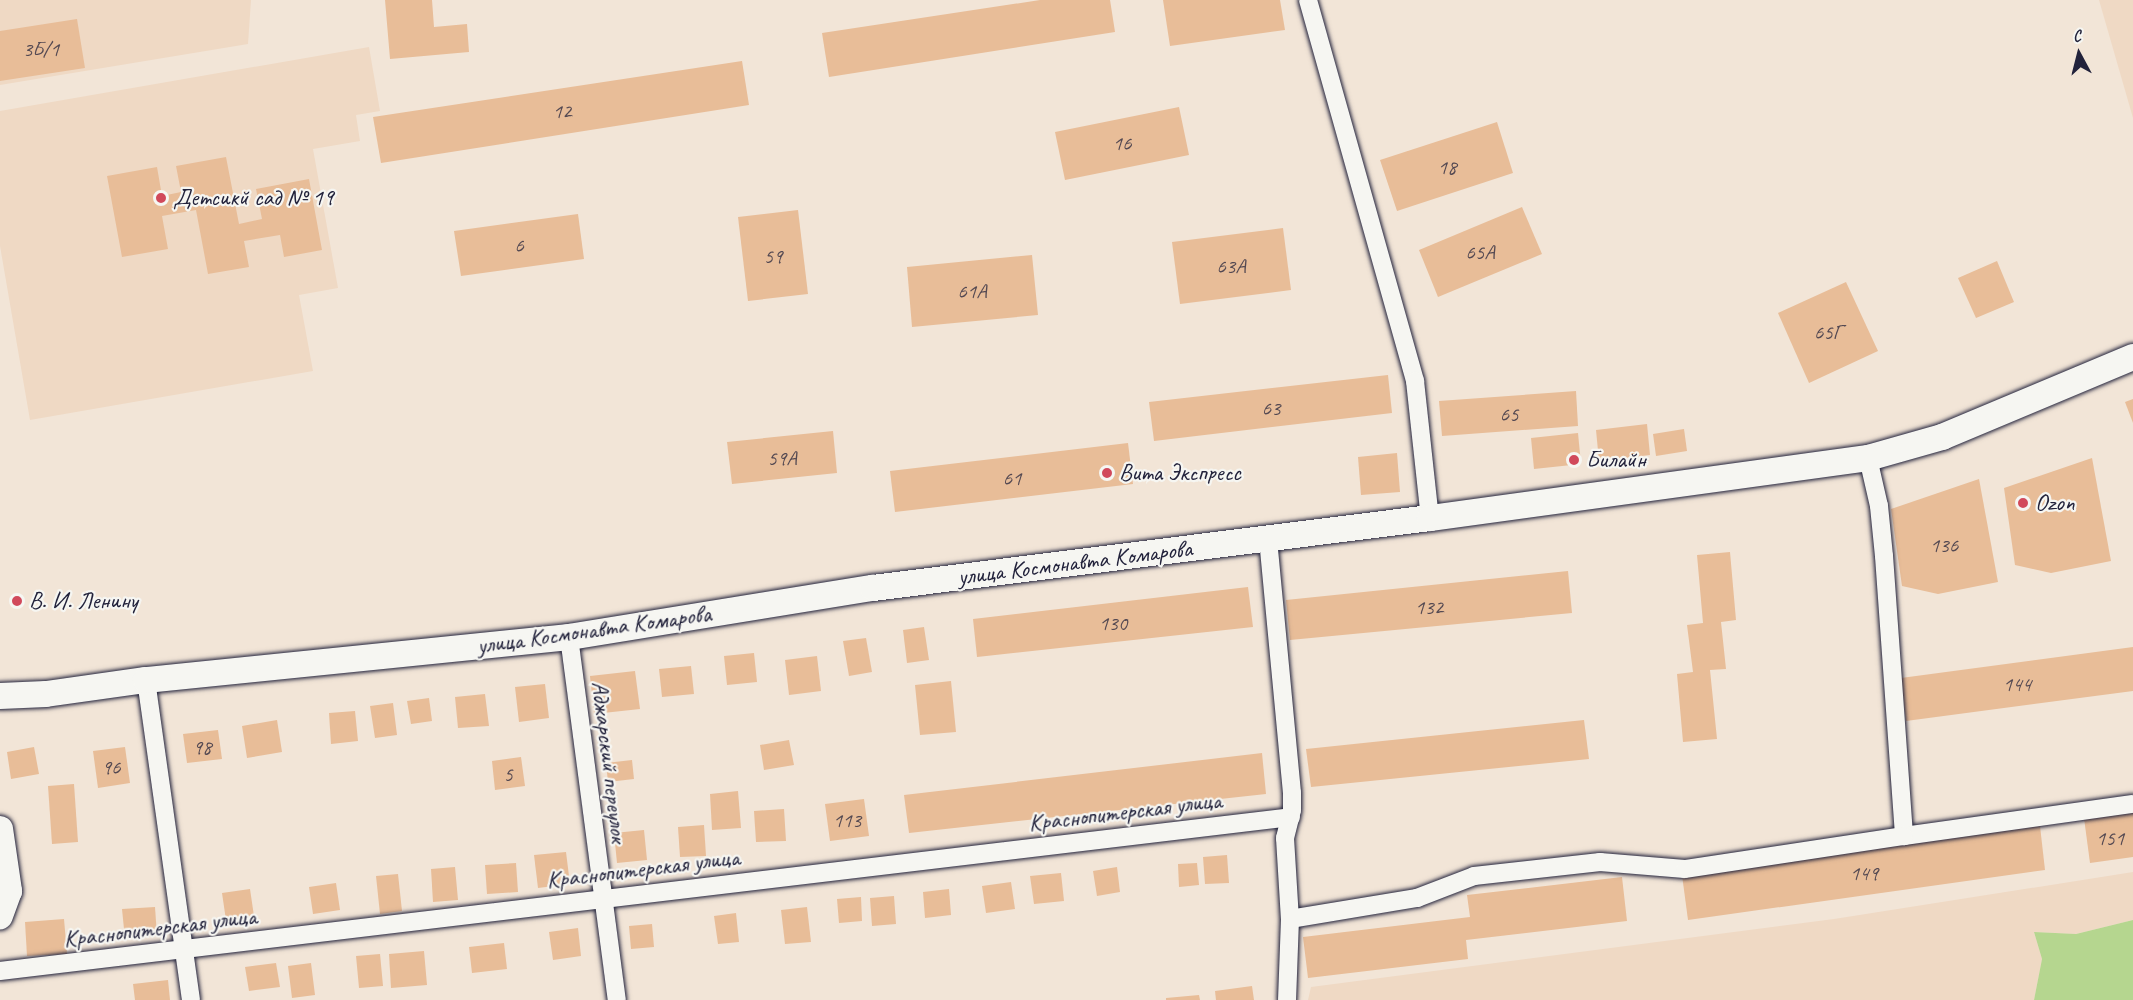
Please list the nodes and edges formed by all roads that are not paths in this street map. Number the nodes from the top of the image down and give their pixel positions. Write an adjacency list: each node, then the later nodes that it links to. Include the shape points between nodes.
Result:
1 (1308, 0): 4 (street, via 1415,381)
2 (2133, 357): 3 (main road, улица Космонавта Комарова, via 1942,437)
3 (1868, 458): 4 (main road, улица Космонавта Комарова); 12 (street, via 1884,556)
4 (1430, 518): 5 (main road, улица Космонавта Комарова)
5 (1268, 539): 6 (main road, улица Космонавта Комарова, via 873,588); 10 (street, via 1291,774)
6 (569, 636): 7 (main road, улица Космонавта Комарова); 13 (street, Аджарский переулок)
7 (146, 680): 8 (main road, улица Космонавта Комарова, via 46,694); 16 (street)
8 (0, 696)
9 (2133, 804): 12 (street)
10 (1291, 817): 13 (street, Краснопитерская улица); 15 (street, via 1285,838)
11 (0, 829): 14 (main road, via 9,891)
12 (1904, 836): 15 (street, via 1685,869 1600,862 1474,876 1417,898)
13 (603, 897): 16 (street, Краснопитерская улица); 19 (street, Аджарский переулок)
14 (0, 916)
15 (1290, 919): 20 (street)
16 (183, 950): 17 (street, Краснопитерская улица); 18 (street)
17 (0, 971)
18 (190, 1000)
19 (617, 1000)
20 (1287, 1000)

